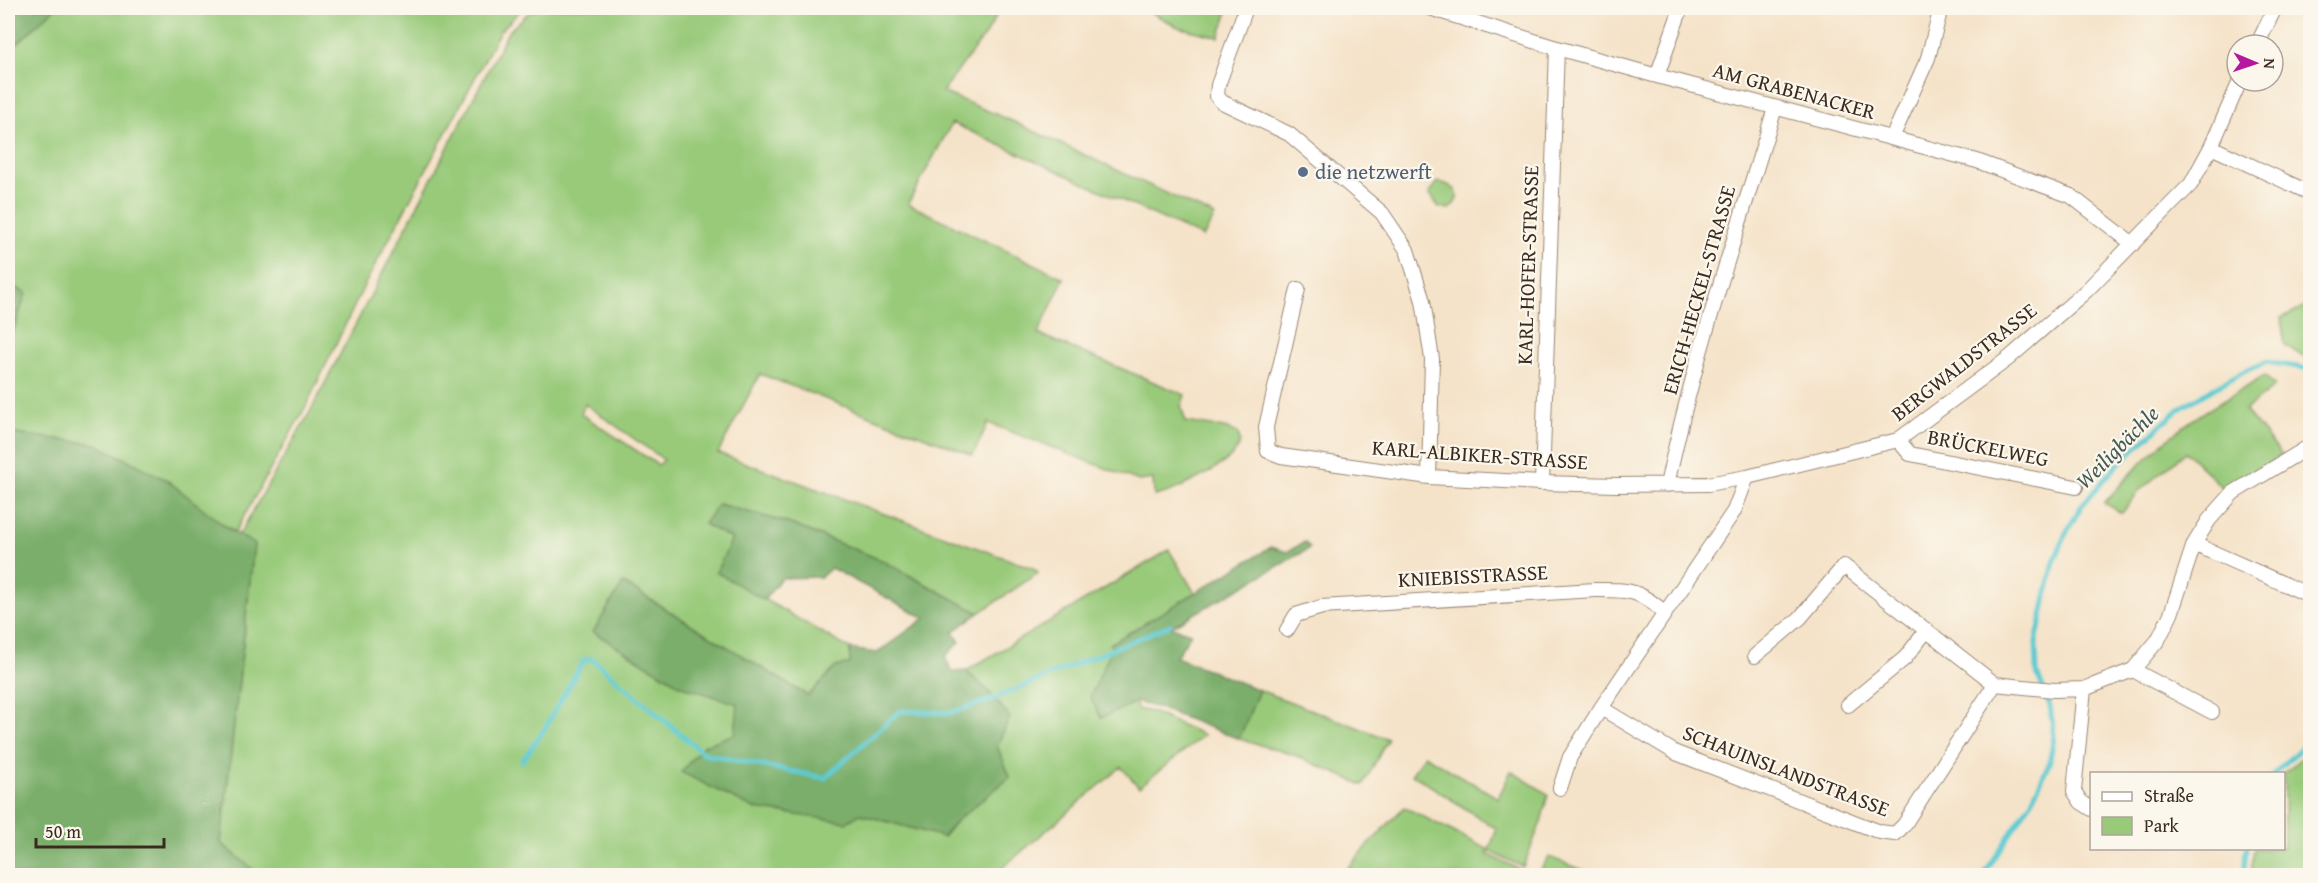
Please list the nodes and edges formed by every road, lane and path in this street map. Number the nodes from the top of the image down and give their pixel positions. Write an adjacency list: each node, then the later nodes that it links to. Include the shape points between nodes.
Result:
1 (1246, 8): 18 (street, via 1217,96 1289,134 1382,213 1407,250 1424,302 1432,359)
2 (1430, 8): 7 (street, AM GRABENACKER)
3 (1681, 8): 8 (street)
4 (1941, 8): 11 (street, via 1928,58)
5 (2275, 8): 6 (street)
6 (2263, 33)
7 (1557, 48): 8 (street, AM GRABENACKER); 20 (street, KARL-HOFER-STRASSE)
8 (1657, 76): 10 (street, AM GRABENACKER)
9 (2235, 93): 12 (street, BERGWALDSTRASSE)
10 (1775, 108): 11 (street, AM GRABENACKER); 21 (street, ERICH-HECKEL-STRASSE, via 1710,322)
11 (1892, 138): 14 (street, AM GRABENACKER, via 1977,161 2071,196)
12 (2211, 147): 13 (street); 14 (street, BERGWALDSTRASSE, via 2191,184)
13 (2310, 193)
14 (2133, 244): 16 (street, BERGWALDSTRASSE, via 2035,336)
15 (1298, 289): 18 (street, KARL-ALBIKER-STRASSE, via 1266,427 1269,451 1281,456)
16 (1898, 440): 19 (street, BERGWALDSTRASSE); 22 (street, BRÜCKELWEG, via 1910,454)
17 (2310, 446): 23 (street, via 2233,493)
18 (1430, 477): 20 (street, KARL-ALBIKER-STRASSE)
19 (1747, 477): 21 (street, KARL-ALBIKER-STRASSE, via 1708,484); 25 (street, via 1734,511)
20 (1542, 483): 21 (street, KARL-ALBIKER-STRASSE)
21 (1667, 485)
22 (2076, 487)
23 (2194, 544): 24 (street); 29 (street, via 2171,614 2158,640)
24 (2309, 595)
25 (1665, 613): 26 (street, KNIEBISSTRASSE, via 1646,597 1628,590 1595,590 1322,607 1296,615); 33 (street)
26 (1287, 630)
27 (1927, 630): 28 (street, via 1844,566 1800,618); 30 (street); 32 (street, via 1905,658)
28 (1755, 656)
29 (2133, 670): 31 (street); 34 (street)
30 (1995, 684): 31 (street); 33 (street, SCHAUINSLANDSTRASSE, via 1895,834 1880,832 1676,753)
31 (2084, 689): 36 (street, via 2074,791)
32 (1848, 705)
33 (1601, 708): 35 (street, via 1570,757)
34 (2212, 712)
35 (1560, 788)
36 (2090, 808)

